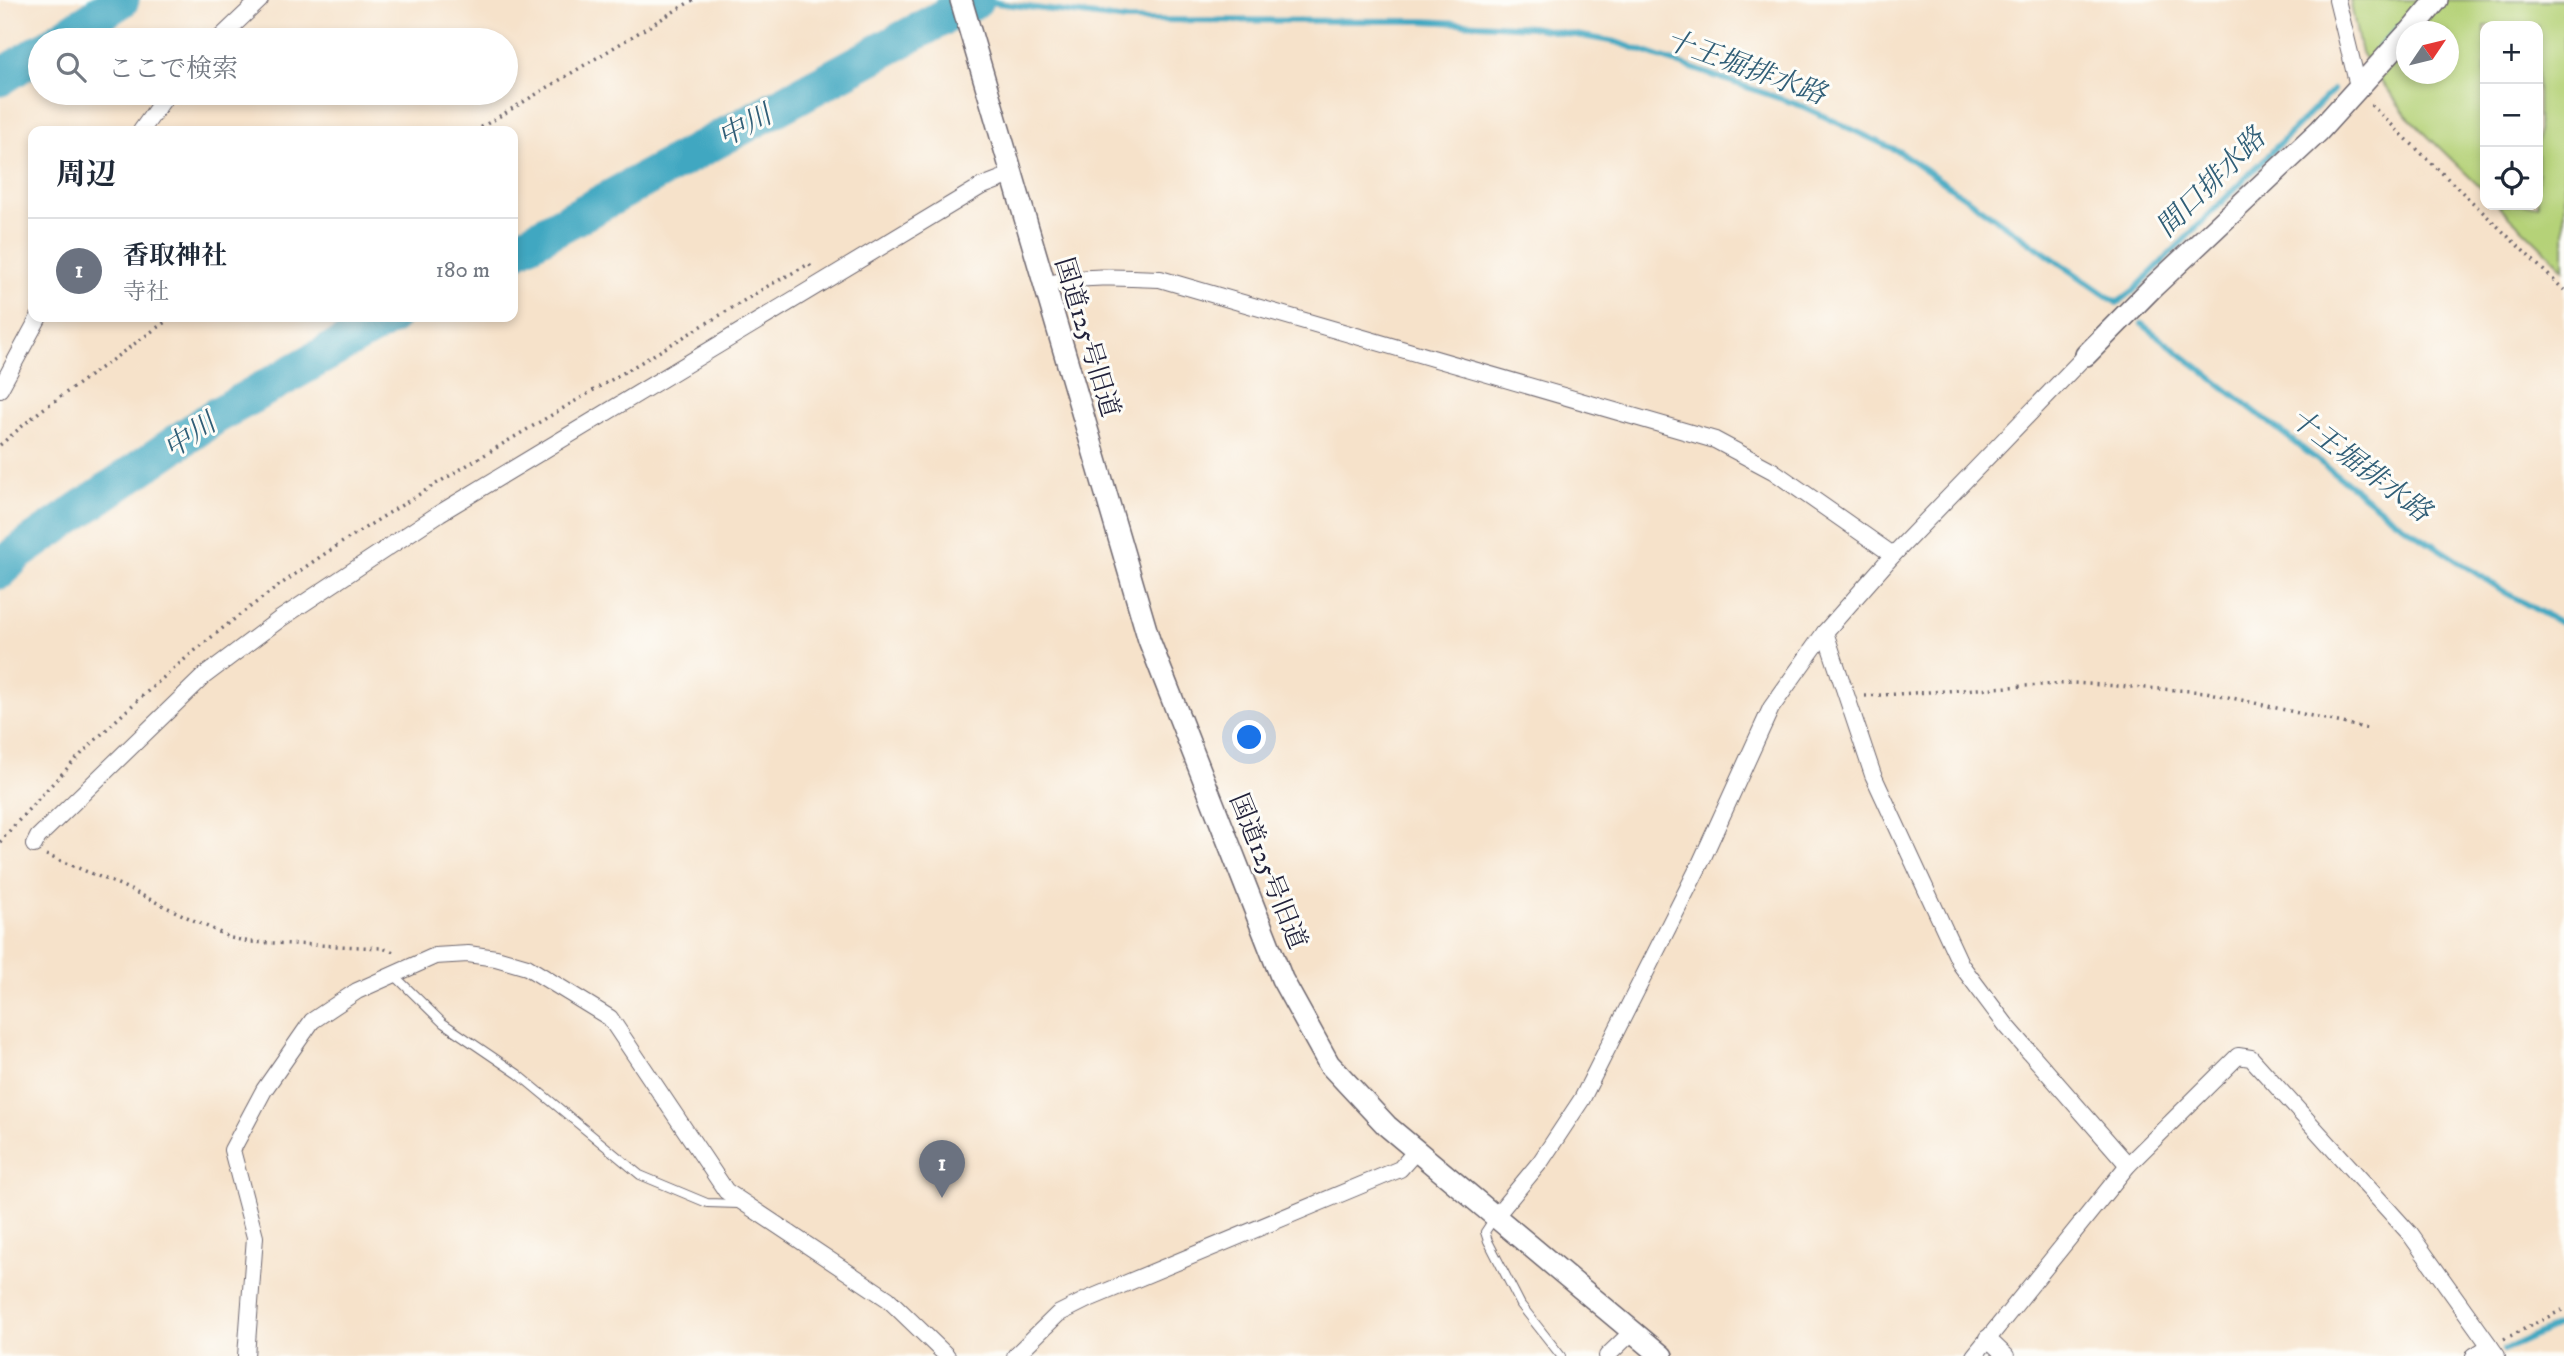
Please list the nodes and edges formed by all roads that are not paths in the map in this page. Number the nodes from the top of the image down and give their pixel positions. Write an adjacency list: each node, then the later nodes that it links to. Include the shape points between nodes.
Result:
1 (260, 0): 6 (street)
2 (961, 0): 11 (street, 国道125号旧道)
3 (2337, 0): 8 (street)
4 (2437, 0): 5 (street)
5 (2419, 21)
6 (231, 28)
7 (2396, 46): 8 (street)
8 (2358, 86): 14 (street, via 2319,131)
9 (159, 105): 10 (street)
10 (145, 126)
11 (1011, 175): 12 (street, 国道125号旧道); 18 (street, via 980,187 820,283 320,591 204,676)
12 (1044, 285): 16 (street, via 1101,277 1160,279 1715,440 1773,471); 20 (street, 国道125号旧道, via 1149,639 1282,979 1329,1064)
13 (36, 322): 15 (street)
14 (2086, 355): 16 (street)
15 (0, 389)
16 (1893, 555): 17 (street)
17 (1825, 632): 21 (street, via 1873,775 1961,964 2006,1026); 23 (street, via 1771,708 1700,864 1582,1100)
18 (34, 845)
19 (393, 975): 22 (lane, via 443,1023 518,1074 640,1175 707,1203); 22 (street, via 435,956 468,954 527,967 573,993 610,1018 726,1191); 27 (street, via 357,991 312,1021 264,1090 232,1150 255,1237)
20 (1416, 1151): 23 (street, 国道125号旧道); 29 (street, via 1400,1169 1058,1314)
21 (2128, 1165): 25 (street); 26 (street, via 2238,1056 2250,1058 2410,1234)
22 (745, 1204): 28 (street, via 888,1299)
23 (1495, 1217): 24 (street, 国道125号旧道); 30 (lane, via 1485,1232 1488,1241 1521,1305)
24 (1633, 1331): 31 (street); 32 (street, 国道125号旧道)
25 (1987, 1338): 33 (street); 34 (street)
26 (2493, 1351): 35 (street)
27 (246, 1356)
28 (947, 1356)
29 (1015, 1356)
30 (1561, 1356)
31 (1607, 1356)
32 (1662, 1356)
33 (1973, 1356)
34 (2006, 1356)
35 (2474, 1356)

